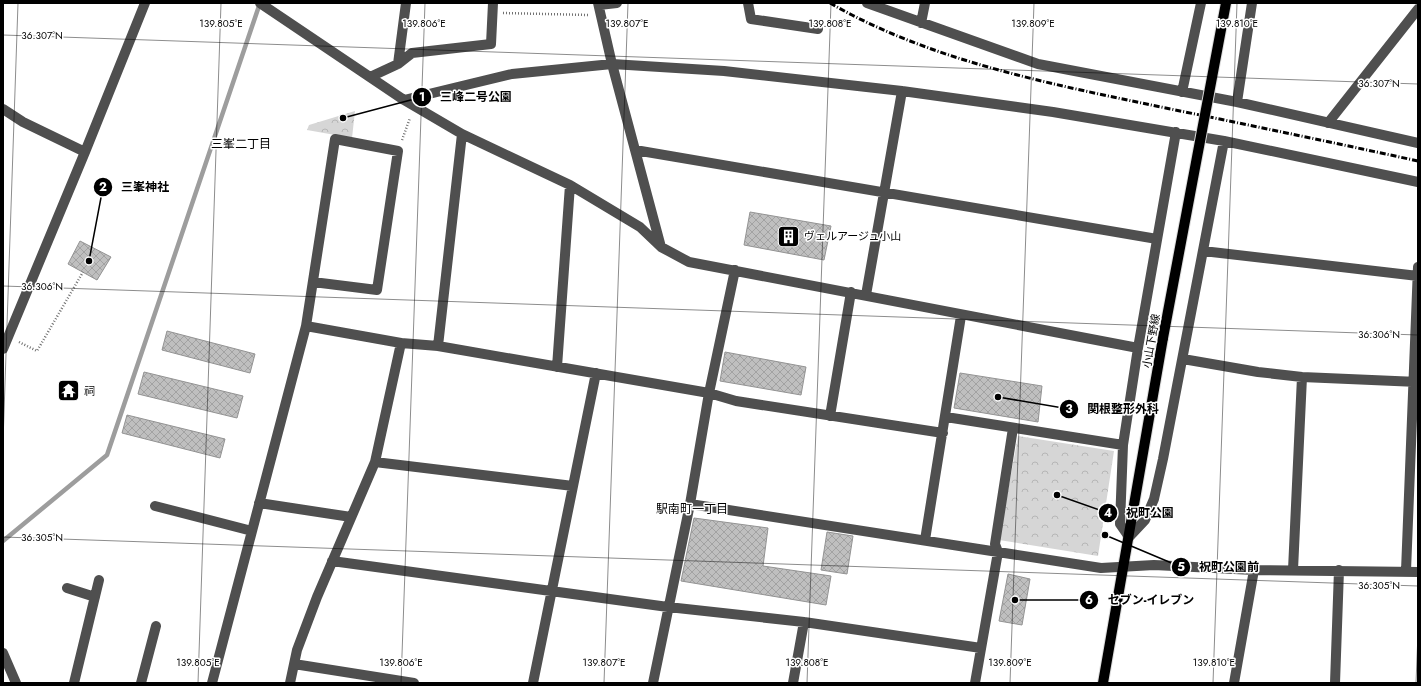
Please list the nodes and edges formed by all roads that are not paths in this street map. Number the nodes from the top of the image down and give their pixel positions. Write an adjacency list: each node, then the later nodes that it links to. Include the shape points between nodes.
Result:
1 (144, 3): 30 (street)
2 (406, 3): 16 (street)
3 (617, 3): 12 (street)
4 (748, 3): 15 (street, via 751,18)
5 (866, 3): 14 (street)
6 (925, 3): 14 (street)
7 (1201, 3): 20 (street)
8 (1226, 3): 67 (main road, 小山下野線, bridge)
9 (1252, 3): 22 (street)
10 (263, 5): 18 (street)
11 (493, 8): 16 (street, via 491,44 412,53)
12 (599, 8): 17 (street)
13 (1418, 9): 24 (street)
14 (921, 23): 20 (street, via 1038,64)
15 (818, 29)
16 (398, 64): 18 (street)
17 (612, 64): 19 (street, via 724,70); 21 (street, via 512,74); 29 (street)
18 (370, 78): 21 (street)
19 (902, 91): 25 (street); 33 (street)
20 (1182, 92): 22 (street)
21 (404, 100): 26 (street)
22 (1237, 102): 24 (street)
23 (3, 109): 30 (street, via 23,122)
24 (1328, 124): 28 (street)
25 (1176, 132): 27 (street); 34 (street)
26 (462, 134): 32 (street); 46 (street)
27 (1224, 141): 31 (street); 36 (street)
28 (1418, 143)
29 (635, 150): 33 (street); 35 (street)
30 (85, 152): 48 (street)
31 (1418, 182)
32 (570, 185): 35 (street, via 640,227); 50 (street)
33 (885, 193): 34 (street); 42 (street)
34 (1157, 239): 47 (street)
35 (661, 247): 38 (street, via 690,262)
36 (1203, 251): 39 (street); 49 (street)
37 (1418, 267): 39 (street)
38 (735, 270): 41 (street); 54 (street)
39 (1418, 276): 53 (street)
40 (313, 282): 40 (street, via 335,139 398,152 377,290); 44 (street)
41 (851, 292): 42 (street); 55 (street)
42 (866, 295): 43 (street)
43 (961, 316): 47 (street); 56 (street)
44 (306, 326): 45 (street); 62 (street)
45 (401, 343): 46 (street); 60 (street)
46 (438, 346): 50 (street)
47 (1138, 348): 59 (street)
48 (3, 349)
49 (1183, 359): 52 (street, via 1258,372); 67 (street, via 1154,499 1145,520)
50 (557, 367): 51 (street)
51 (596, 373): 54 (street); 61 (street)
52 (1302, 376): 53 (street); 73 (street)
53 (1415, 382): 75 (street)
54 (709, 393): 55 (street, via 736,401); 63 (street)
55 (830, 416): 58 (street)
56 (946, 417): 57 (street); 58 (street)
57 (1013, 428): 59 (street); 69 (street, via 995,544)
58 (943, 433): 68 (street)
59 (1123, 445): 67 (street, via 1120,524)
60 (375, 462): 61 (street); 65 (street)
61 (573, 486): 79 (street)
62 (259, 503): 65 (street); 66 (street)
63 (690, 504): 68 (street); 81 (street)
64 (155, 506): 66 (street)
65 (351, 517): 70 (street)
66 (252, 531): 90 (street)
67 (1129, 537): 71 (main road, 小山下野線)
68 (925, 540): 69 (street)
69 (998, 552): 71 (street, via 1101,568); 84 (street)
70 (332, 561): 79 (street); 86 (street, via 296,650)
71 (1124, 567): 72 (street, via 1154,565); 97 (main road, 小山下野線)
72 (1254, 570): 73 (street); 98 (street)
73 (1293, 570): 74 (street)
74 (1339, 570): 75 (street); 99 (street)
75 (1406, 571): 76 (street)
76 (1418, 572)
77 (99, 580): 80 (street)
78 (67, 588): 80 (street)
79 (552, 591): 81 (street); 93 (street)
80 (95, 597): 88 (street)
81 (668, 607): 82 (street); 94 (street)
82 (804, 622): 84 (street); 95 (street)
83 (156, 626): 89 (street)
84 (981, 648): 96 (street)
85 (3, 653): 87 (street)
86 (294, 664): 91 (street); 92 (street)
87 (16, 683)
88 (74, 683)
89 (141, 683)
90 (212, 683)
91 (290, 683)
92 (414, 683)
93 (533, 683)
94 (654, 683)
95 (793, 683)
96 (976, 683)
97 (1103, 683)
98 (1234, 683)
99 (1335, 683)

